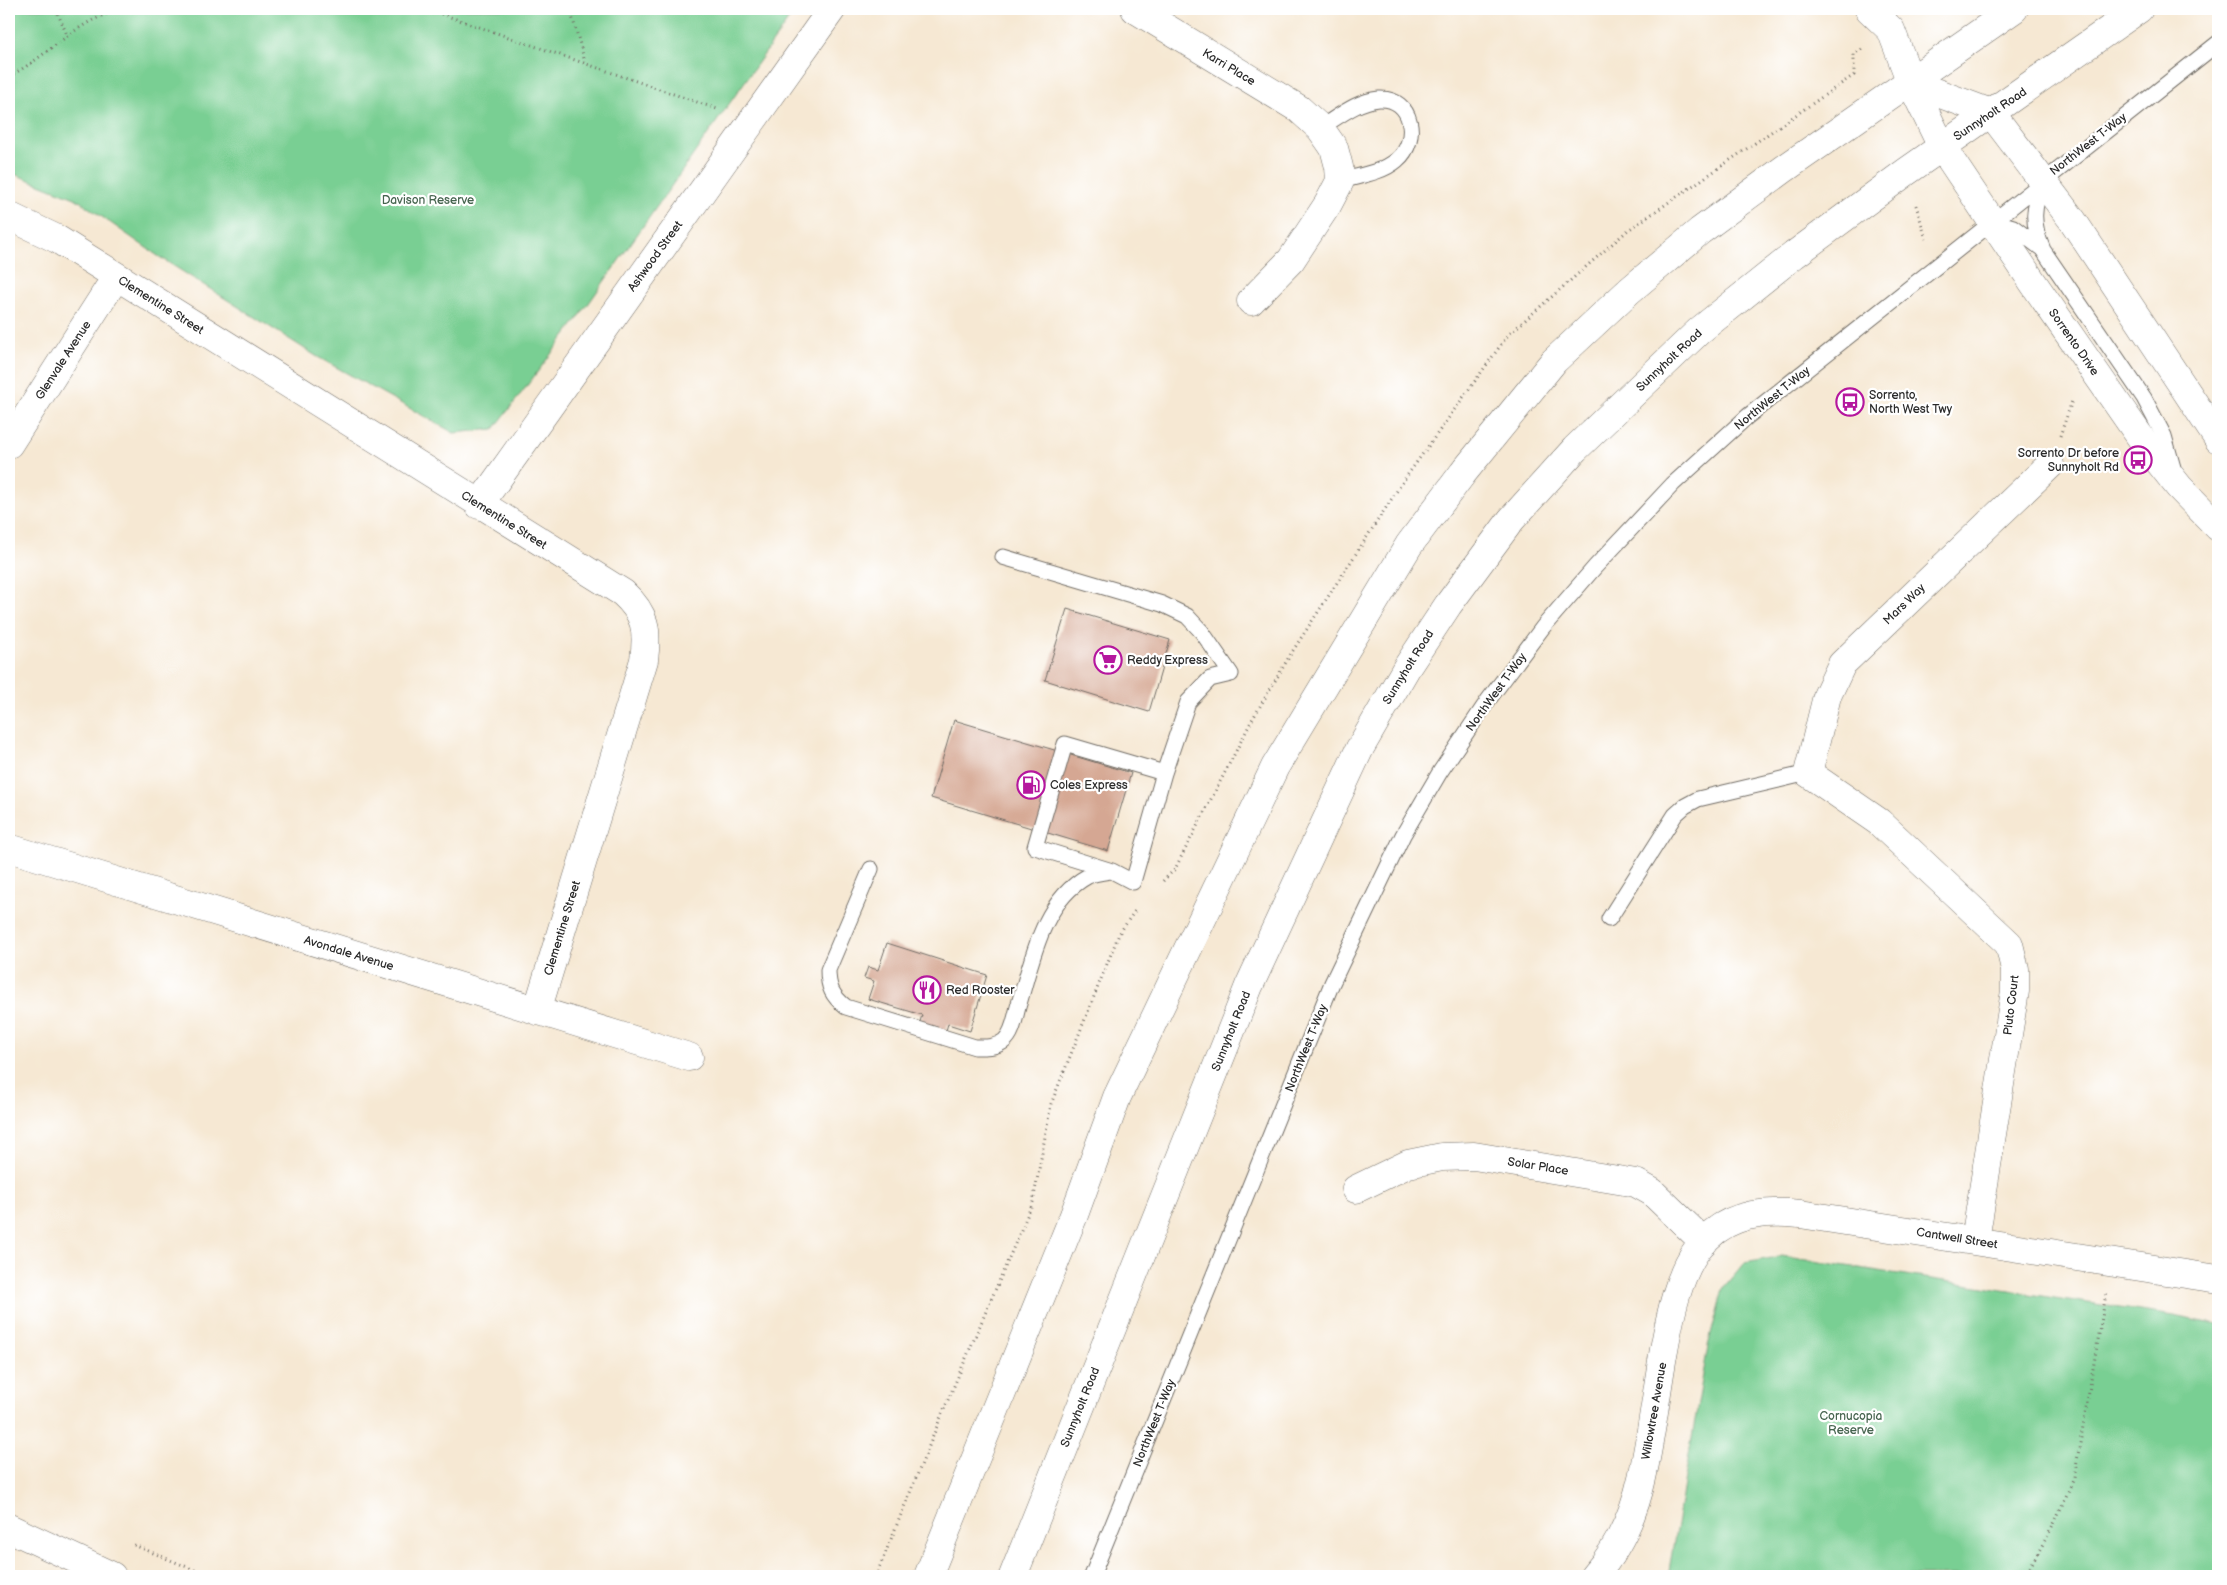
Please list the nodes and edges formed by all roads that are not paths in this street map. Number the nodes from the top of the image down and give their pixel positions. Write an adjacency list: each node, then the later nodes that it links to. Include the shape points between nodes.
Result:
1 (832, 9): 22 (street, Ashwood Street)
2 (1134, 9): 9 (street, Karri Place, via 1299,110)
3 (1869, 9): 7 (street, Sorrento Drive, via 1891,30)
4 (2014, 9): 7 (street)
5 (2139, 9): 8 (street, Sunnyholt Road)
6 (2218, 42): 11 (lane, NorthWest T-Way)
7 (1911, 83): 8 (street); 10 (street, Sorrento Drive); 39 (street, via 1700,231 1629,291 1554,361 1462,473 1409,545 1275,767 1117,1097 1074,1215)
8 (1991, 113): 10 (street, Sunnyholt Road); 11 (street)
9 (1320, 128): 12 (street, Karri Place, via 1334,148); 12 (lane, via 1366,102 1380,99 1395,102 1406,113 1411,137 1405,152 1396,162)
10 (1942, 147): 14 (street, Sorrento Drive); 40 (street, Sunnyholt Road, via 1794,255 1699,331 1595,429 1511,520 1407,667 1360,748 1248,986)
11 (2043, 180): 14 (lane, NorthWest T-Way); 15 (lane, via 2034,210 2035,231); 18 (street)
12 (1340, 181): 17 (street, via 1291,260)
13 (9, 216): 16 (street, Clementine Street, via 57,239)
14 (1993, 222): 15 (lane, via 2013,227); 21 (street, Sorrento Drive, via 2148,448); 41 (lane, NorthWest T-Way, via 1748,416 1673,484 1543,627 1440,772 1403,835 1332,983)
15 (2043, 250): 21 (lane, via 2144,398 2164,436)
16 (116, 276): 19 (street, Glenvale Avenue); 22 (street, Clementine Street)
17 (1251, 301)
18 (2218, 440)
19 (9, 444)
20 (2050, 465): 26 (street, Mars Way, via 1842,664 1827,696)
21 (2179, 487): 23 (street, Sorrento Drive)
22 (479, 505): 31 (street, Clementine Street, via 623,593 635,604 646,629 644,660)
23 (2218, 527)
24 (1003, 558): 25 (lane, via 1162,604 1187,616 1202,632 1232,674 1210,679 1188,702)
25 (1164, 773): 29 (lane, via 1133,882); 29 (lane, via 1065,744 1035,847)
26 (1808, 773): 30 (lane, via 1698,799 1685,806 1675,815); 34 (street, Pluto Court, via 1879,822 2009,944 2015,969 2015,991)
27 (9, 848): 31 (street, Avondale Avenue)
28 (871, 869): 29 (lane, via 828,970 828,985 835,999 846,1007 974,1047 991,1048 1004,1041 1012,1030 1046,921 1068,890 1090,875)
29 (1112, 870)
30 (1609, 919)
31 (537, 1011): 32 (street, Avondale Avenue)
32 (689, 1057)
33 (1356, 1189): 35 (street, Solar Place, via 1417,1162 1474,1156 1636,1183 1652,1192)
34 (1975, 1240): 35 (street, Cantwell Street, via 1780,1212 1734,1218); 36 (street, Cantwell Street)
35 (1704, 1242): 42 (street, Willowtree Avenue, via 1684,1270 1674,1296 1642,1479 1634,1507 1619,1541)
36 (2218, 1279)
37 (9, 1528): 38 (street)
38 (112, 1576)
39 (928, 1576)
40 (1013, 1576)
41 (1092, 1576)
42 (1594, 1576)

